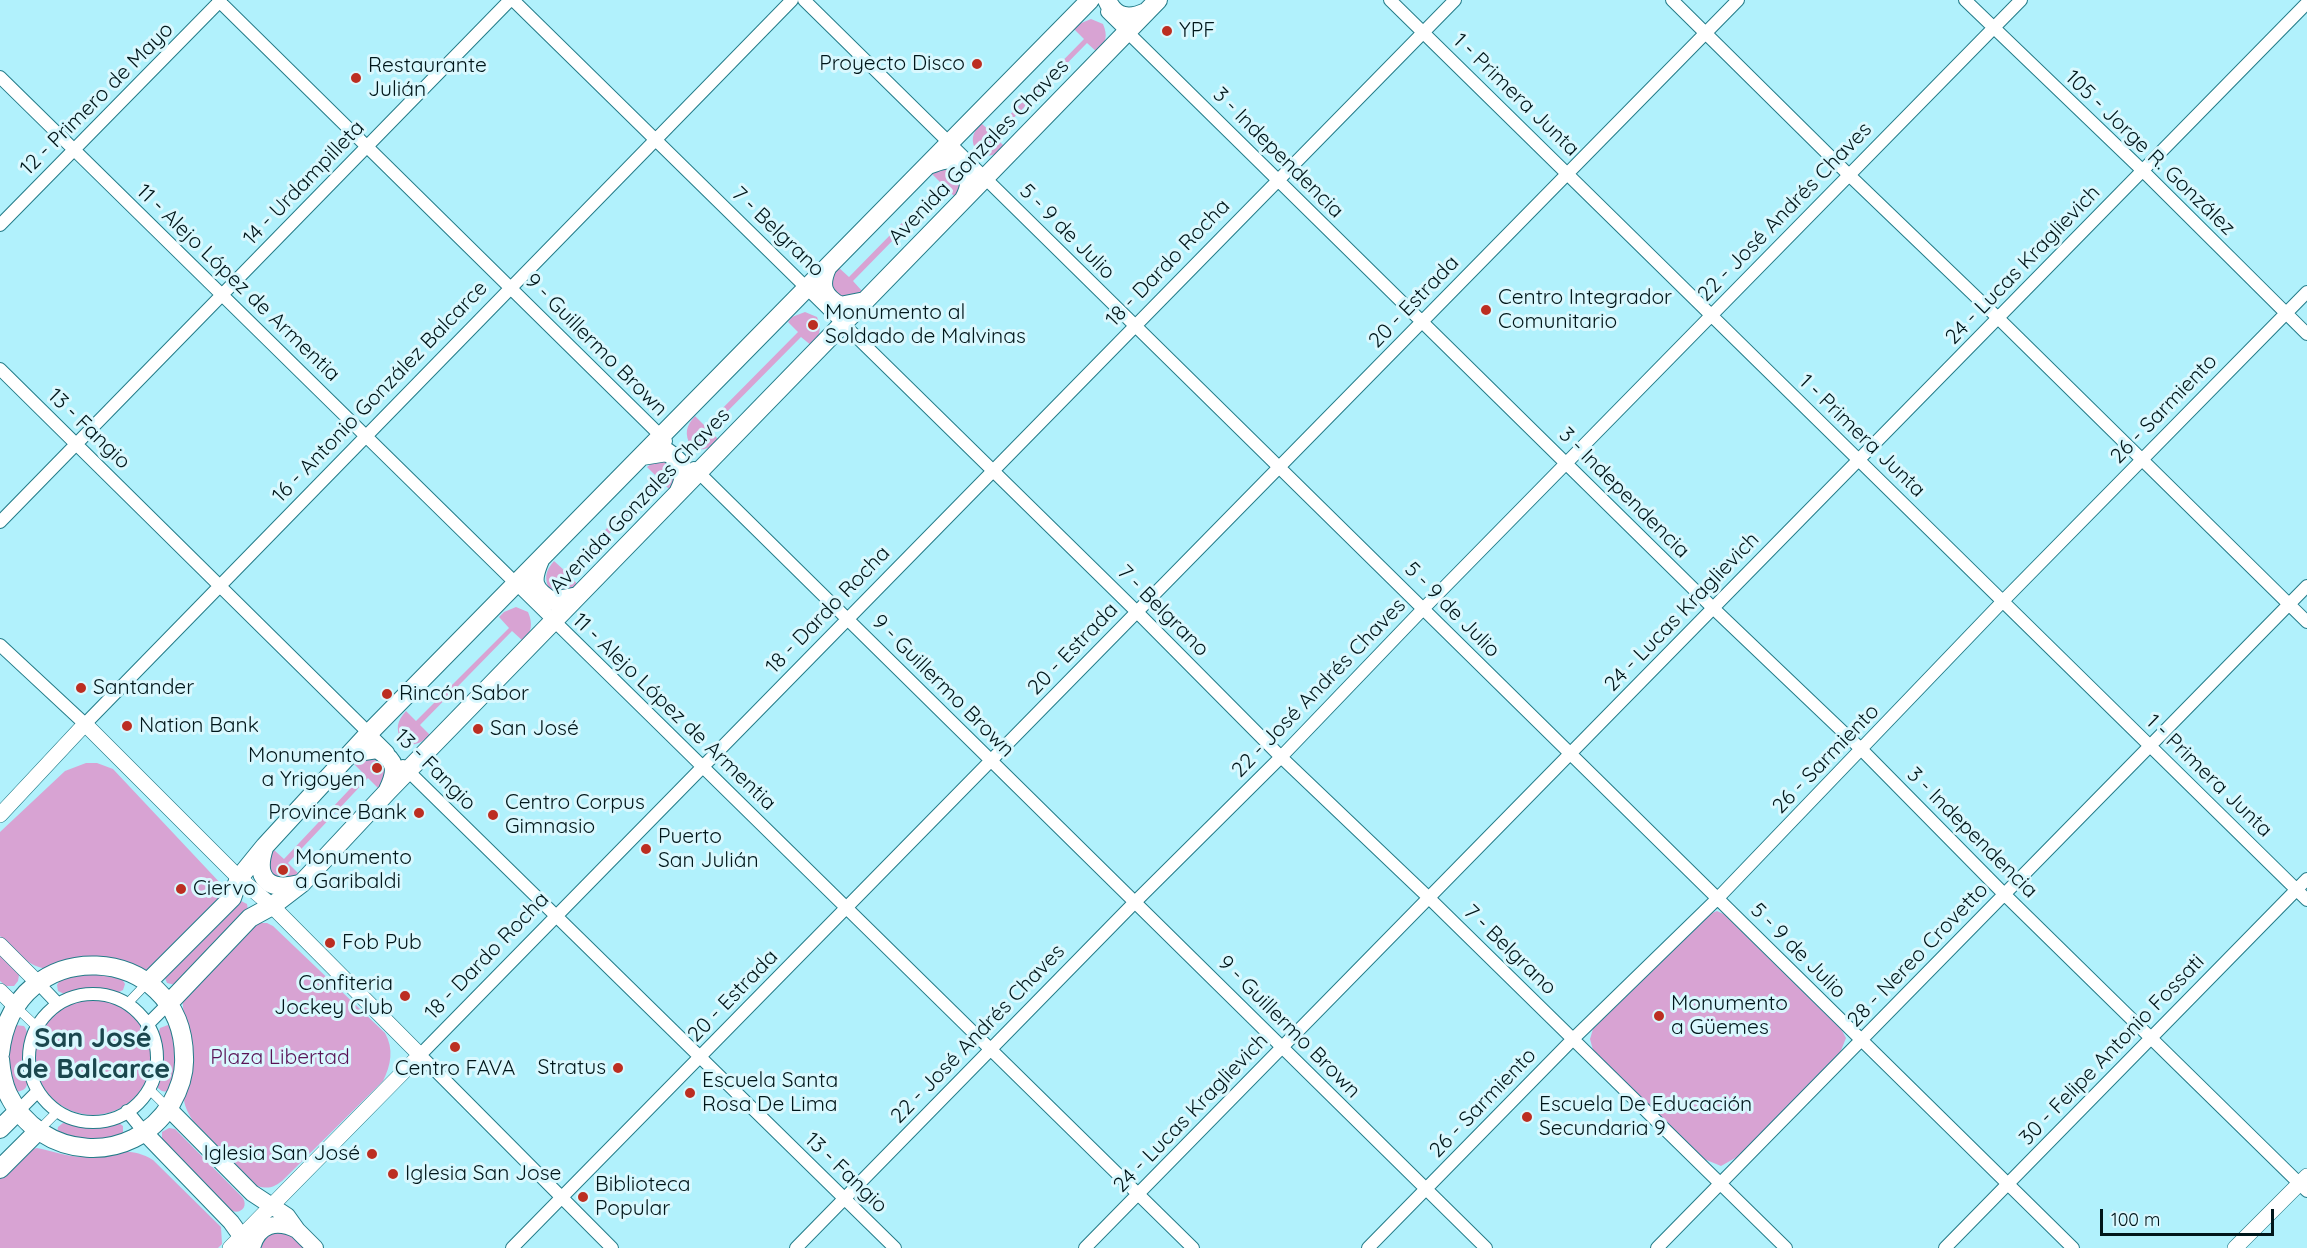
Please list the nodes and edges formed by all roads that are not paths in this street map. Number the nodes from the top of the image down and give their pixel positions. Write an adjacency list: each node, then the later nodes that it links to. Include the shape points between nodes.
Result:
1 (512, 0): 20 (street, 7 - Belgrano); 22 (street, 14 - Urdampilleta)
2 (792, 0): 20 (street, 16 - Antonio González Balcarce)
3 (804, 0): 21 (street, 5 - 9 de Julio)
4 (1092, 0): 16 (street, 3 - Independencia); 21 (main road, Avenida Gonzales Chaves)
5 (1107, 0): 14 (main road, via 1124,18 1136,17)
6 (1390, 0): 17 (street, 1 - Primera Junta)
7 (1455, 0): 17 (street, 18 - Dardo Rocha)
8 (1672, 0): 18 (street)
9 (1738, 0): 18 (street, 20 - Estrada)
10 (1965, 0): 15 (street, 105 - Jorge R. González)
11 (2021, 0): 15 (street, 22 - José Andrés Chaves)
12 (220, 1): 22 (street, 9 - Guillermo Brown); 23 (street, 12 - Primero de Mayo)
13 (2307, 3): 25 (street, 24 - Lucas Kraglievich)
14 (1153, 6): 16 (main road, Avenida Gonzales Chaves)
15 (1993, 28): 25 (street, 105 - Jorge R. González); 27 (street, 22 - José Andrés Chaves)
16 (1127, 32): 28 (main road, Avenida Gonzales Chaves); 29 (street, 3 - Independencia)
17 (1424, 32): 26 (street, 1 - Primera Junta); 29 (street, 18 - Dardo Rocha)
18 (1706, 33): 26 (street, 20 - Estrada); 27 (street)
19 (0, 77): 23 (street, 11 - Alejo López de Armentia)
20 (655, 139): 33 (street, 16 - Antonio González Balcarce); 34 (street, 7 - Belgrano)
21 (949, 143): 24 (main road, Avenida Gonzales Chaves); 28 (street, 5 - 9 de Julio)
22 (366, 146): 33 (street, 9 - Guillermo Brown); 36 (street, 14 - Urdampilleta)
23 (74, 150): 31 (street, 12 - Primero de Mayo); 36 (street, 11 - Alejo López de Armentia)
24 (927, 166): 30 (main road, via 953,160 963,166 970,176 970,188); 32 (main road, Avenida Gonzales Chaves)
25 (2142, 171): 38 (street, 105 - Jorge R. González); 40 (street, 24 - Lucas Kraglievich)
26 (1567, 174): 39 (street, 1 - Primera Junta); 41 (street, 20 - Estrada)
27 (1849, 175): 39 (street, 22 - José Andrés Chaves); 40 (street)
28 (985, 178): 30 (main road, Avenida Gonzales Chaves); 43 (street, 5 - 9 de Julio)
29 (1278, 180): 41 (street, 3 - Independencia); 43 (street, 18 - Dardo Rocha)
30 (963, 200): 37 (main road, Avenida Gonzales Chaves)
31 (0, 225)
32 (828, 267): 34 (main road, Avenida Gonzales Chaves); 37 (main road, via 822,291 831,301 840,306)
33 (511, 288): 46 (street, 16 - Antonio González Balcarce); 47 (street, 9 - Guillermo Brown)
34 (807, 288): 42 (street, 7 - Belgrano); 47 (main road, Avenida Gonzales Chaves)
35 (2307, 292): 38 (street, 26 - Sarmiento)
36 (222, 296): 46 (street, 11 - Alejo López de Armentia); 48 (street, 14 - Urdampilleta)
37 (865, 301): 42 (main road, Avenida Gonzales Chaves)
38 (2285, 313): 44 (street, 105 - Jorge R. González); 51 (street, 26 - Sarmiento)
39 (1712, 315): 50 (street, 1 - Primera Junta); 52 (street, 22 - José Andrés Chaves)
40 (1998, 318): 50 (street, 24 - Lucas Kraglievich); 51 (street)
41 (1422, 322): 52 (street, 3 - Independencia); 53 (street, 20 - Estrada)
42 (843, 324): 54 (street, 7 - Belgrano); 55 (main road, Avenida Gonzales Chaves)
43 (1135, 326): 53 (street, 5 - 9 de Julio); 54 (street, 18 - Dardo Rocha)
44 (2307, 334)
45 (0, 369): 48 (street, 13 - Fangio)
46 (366, 436): 59 (street, 11 - Alejo López de Armentia); 60 (street, 16 - Antonio González Balcarce)
47 (661, 436): 49 (main road, Avenida Gonzales Chaves); 55 (street, 9 - Guillermo Brown)
48 (76, 444): 57 (street, 14 - Urdampilleta); 60 (street, 13 - Fangio)
49 (642, 456): 56 (main road, via 667,452 677,458 685,468); 58 (main road, Avenida Gonzales Chaves)
50 (1859, 460): 63 (street, 1 - Primera Junta); 65 (street, 24 - Lucas Kraglievich)
51 (2141, 460): 63 (street, 26 - Sarmiento); 64 (street)
52 (1566, 463): 65 (street, 3 - Independencia); 66 (street, 22 - José Andrés Chaves)
53 (1279, 467): 66 (street, 5 - 9 de Julio); 67 (street, 20 - Estrada)
54 (993, 471): 67 (street, 7 - Belgrano); 68 (street, 18 - Dardo Rocha)
55 (698, 473): 56 (main road, Avenida Gonzales Chaves); 68 (street, 9 - Guillermo Brown)
56 (679, 493): 62 (main road, Avenida Gonzales Chaves)
57 (0, 522)
58 (541, 559): 59 (main road, Avenida Gonzales Chaves); 62 (main road, via 534,574 534,586 542,595 552,602)
59 (516, 584): 69 (street, 11 - Alejo López de Armentia); 73 (main road, Avenida Gonzales Chaves)
60 (220, 585): 72 (street, 16 - Antonio González Balcarce); 73 (street, 13 - Fangio)
61 (2307, 586): 64 (street, 28 - Nereo Crovetto)
62 (578, 596): 69 (main road, Avenida Gonzales Chaves)
63 (2003, 601): 74 (street, 1 - Primera Junta); 75 (street, 26 - Sarmiento)
64 (2288, 605): 70 (street); 74 (street, 28 - Nereo Crovetto)
65 (1713, 608): 75 (street, 3 - Independencia); 77 (street, 24 - Lucas Kraglievich)
66 (1423, 609): 77 (street, 5 - 9 de Julio); 78 (street, 22 - José Andrés Chaves)
67 (1137, 612): 78 (street, 7 - Belgrano); 79 (street, 20 - Estrada)
68 (848, 620): 79 (street, 9 - Guillermo Brown); 80 (street, 18 - Dardo Rocha)
69 (554, 621): 80 (street, 11 - Alejo López de Armentia); 81 (main road, Avenida Gonzales Chaves)
70 (2307, 622)
71 (0, 645): 72 (street)
72 (85, 724): 83 (street, 16 - Antonio González Balcarce); 85 (street)
73 (370, 732): 76 (main road, Avenida Gonzales Chaves); 81 (street, 13 - Fangio)
74 (2150, 746): 88 (street, 1 - Primera Junta); 89 (street, 28 - Nereo Crovetto)
75 (1862, 750): 89 (street, 3 - Independencia); 91 (street, 26 - Sarmiento)
76 (351, 753): 82 (main road, via 377,749 386,755 394,765); 84 (main road, Avenida Gonzales Chaves)
77 (1570, 754): 90 (street, 24 - Lucas Kraglievich); 91 (street, 5 - 9 de Julio)
78 (1281, 757): 90 (street, 7 - Belgrano); 93 (street, 22 - José Andrés Chaves)
79 (991, 761): 93 (street, 9 - Guillermo Brown); 95 (street, 20 - Estrada)
80 (703, 767): 95 (street, 11 - Alejo López de Armentia); 96 (street, 18 - Dardo Rocha)
81 (408, 771): 82 (main road, Avenida Gonzales Chaves); 96 (street, 13 - Fangio)
82 (388, 791): 87 (main road, Avenida Gonzales Chaves)
83 (0, 815)
84 (265, 846): 85 (main road, Avenida Gonzales Chaves); 87 (main road, via 260,871 267,882 278,887)
85 (239, 878): 94 (street); 99 (main road, Avenida Gonzales Chaves, via 232,898)
86 (2307, 879): 88 (street, 30 - Felipe Antonio Fossati)
87 (302, 883): 94 (main road, Avenida Gonzales Chaves)
88 (2297, 890): 92 (street, 1 - Primera Junta); 108 (street, 30 - Felipe Antonio Fossati)
89 (2004, 894): 108 (street, 3 - Independencia); 109 (street, 28 - Nereo Crovetto)
90 (1429, 898): 107 (street, 7 - Belgrano); 110 (street, 24 - Lucas Kraglievich)
91 (1718, 899): 107 (street, 26 - Sarmiento); 109 (street, 5 - 9 de Julio)
92 (2307, 900)
93 (1135, 903): 110 (street, 9 - Guillermo Brown); 111 (street, 22 - José Andrés Chaves)
94 (272, 906): 103 (main road, Avenida Gonzales Chaves, via 250,918); 113 (street)
95 (846, 908): 111 (street, 11 - Alejo López de Armentia); 114 (street, 20 - Estrada)
96 (557, 915): 113 (street, 18 - Dardo Rocha); 114 (street, 13 - Fangio)
97 (0, 945): 98 (street)
98 (38, 982): 99 (main road, via 63,969 102,965 121,969); 101 (street); 104 (main road)
99 (147, 983): 102 (street, Avenida Gonzales Chaves); 103 (main road)
100 (0, 991): 104 (street)
101 (58, 1004): 102 (street, via 94,994); 106 (street)
102 (127, 1004): 105 (street)
103 (168, 1004): 105 (street, Avenida Gonzales Chaves); 118 (main road, via 183,1039 184,1058 182,1078)
104 (15, 1006): 106 (street); 112 (main road)
105 (147, 1025): 116 (street, via 156,1047 156,1067)
106 (37, 1027): 117 (street, via 29,1053 30,1071)
107 (1573, 1039): 126 (street, 7 - Belgrano); 129 (street, 26 - Sarmiento)
108 (2151, 1039): 127 (street, 3 - Independencia); 128 (street, 30 - Felipe Antonio Fossati)
109 (1861, 1040): 126 (street, 28 - Nereo Crovetto); 128 (street, 5 - 9 de Julio)
110 (1282, 1047): 129 (street, 9 - Guillermo Brown); 130 (street, 24 - Lucas Kraglievich)
111 (991, 1049): 130 (street, 11 - Alejo López de Armentia); 132 (street, 22 - José Andrés Chaves)
112 (0, 1054)
113 (420, 1055): 131 (street); 133 (street, 18 - Dardo Rocha)
114 (701, 1057): 131 (street, 20 - Estrada); 132 (street, 13 - Fangio)
115 (0, 1059): 119 (main road, via 8,1094)
116 (148, 1089): 118 (street); 121 (street)
117 (38, 1091): 119 (street); 120 (street)
118 (168, 1108): 124 (main road); 133 (main road, via 252,1193)
119 (18, 1111): 122 (main road); 123 (main road)
120 (58, 1111): 121 (street, via 82,1121 100,1122); 123 (street)
121 (127, 1112): 124 (street)
122 (0, 1129)
123 (38, 1131): 124 (main road, via 83,1148 118,1145); 125 (main road)
124 (146, 1133): 135 (main road, via 231,1222)
125 (0, 1169)
126 (1720, 1183): 145 (street, 28 - Nereo Crovetto); 146 (street, 7 - Belgrano)
127 (2305, 1183): 149 (street)
128 (2008, 1184): 147 (street, 30 - Felipe Antonio Fossati); 148 (street, 5 - 9 de Julio)
129 (1426, 1189): 143 (street, 26 - Sarmiento); 144 (street, 9 - Guillermo Brown)
130 (1138, 1194): 141 (street, 24 - Lucas Kraglievich); 142 (street, 11 - Alejo López de Armentia)
131 (561, 1198): 137 (street, 20 - Estrada); 138 (street)
132 (844, 1199): 139 (street, 22 - José Andrés Chaves); 140 (street, 13 - Fangio)
133 (273, 1205): 134 (main road); 135 (street, 18 - Dardo Rocha)
134 (297, 1230): 135 (main road, via 286,1224 272,1224); 136 (main road)
135 (242, 1245)
136 (315, 1248)
137 (512, 1248)
138 (612, 1248)
139 (796, 1248)
140 (895, 1248)
141 (1085, 1248)
142 (1193, 1248)
143 (1368, 1248)
144 (1486, 1248)
145 (1657, 1248)
146 (1786, 1248)
147 (1945, 1248)
148 (2073, 1248)
149 (2235, 1248)

